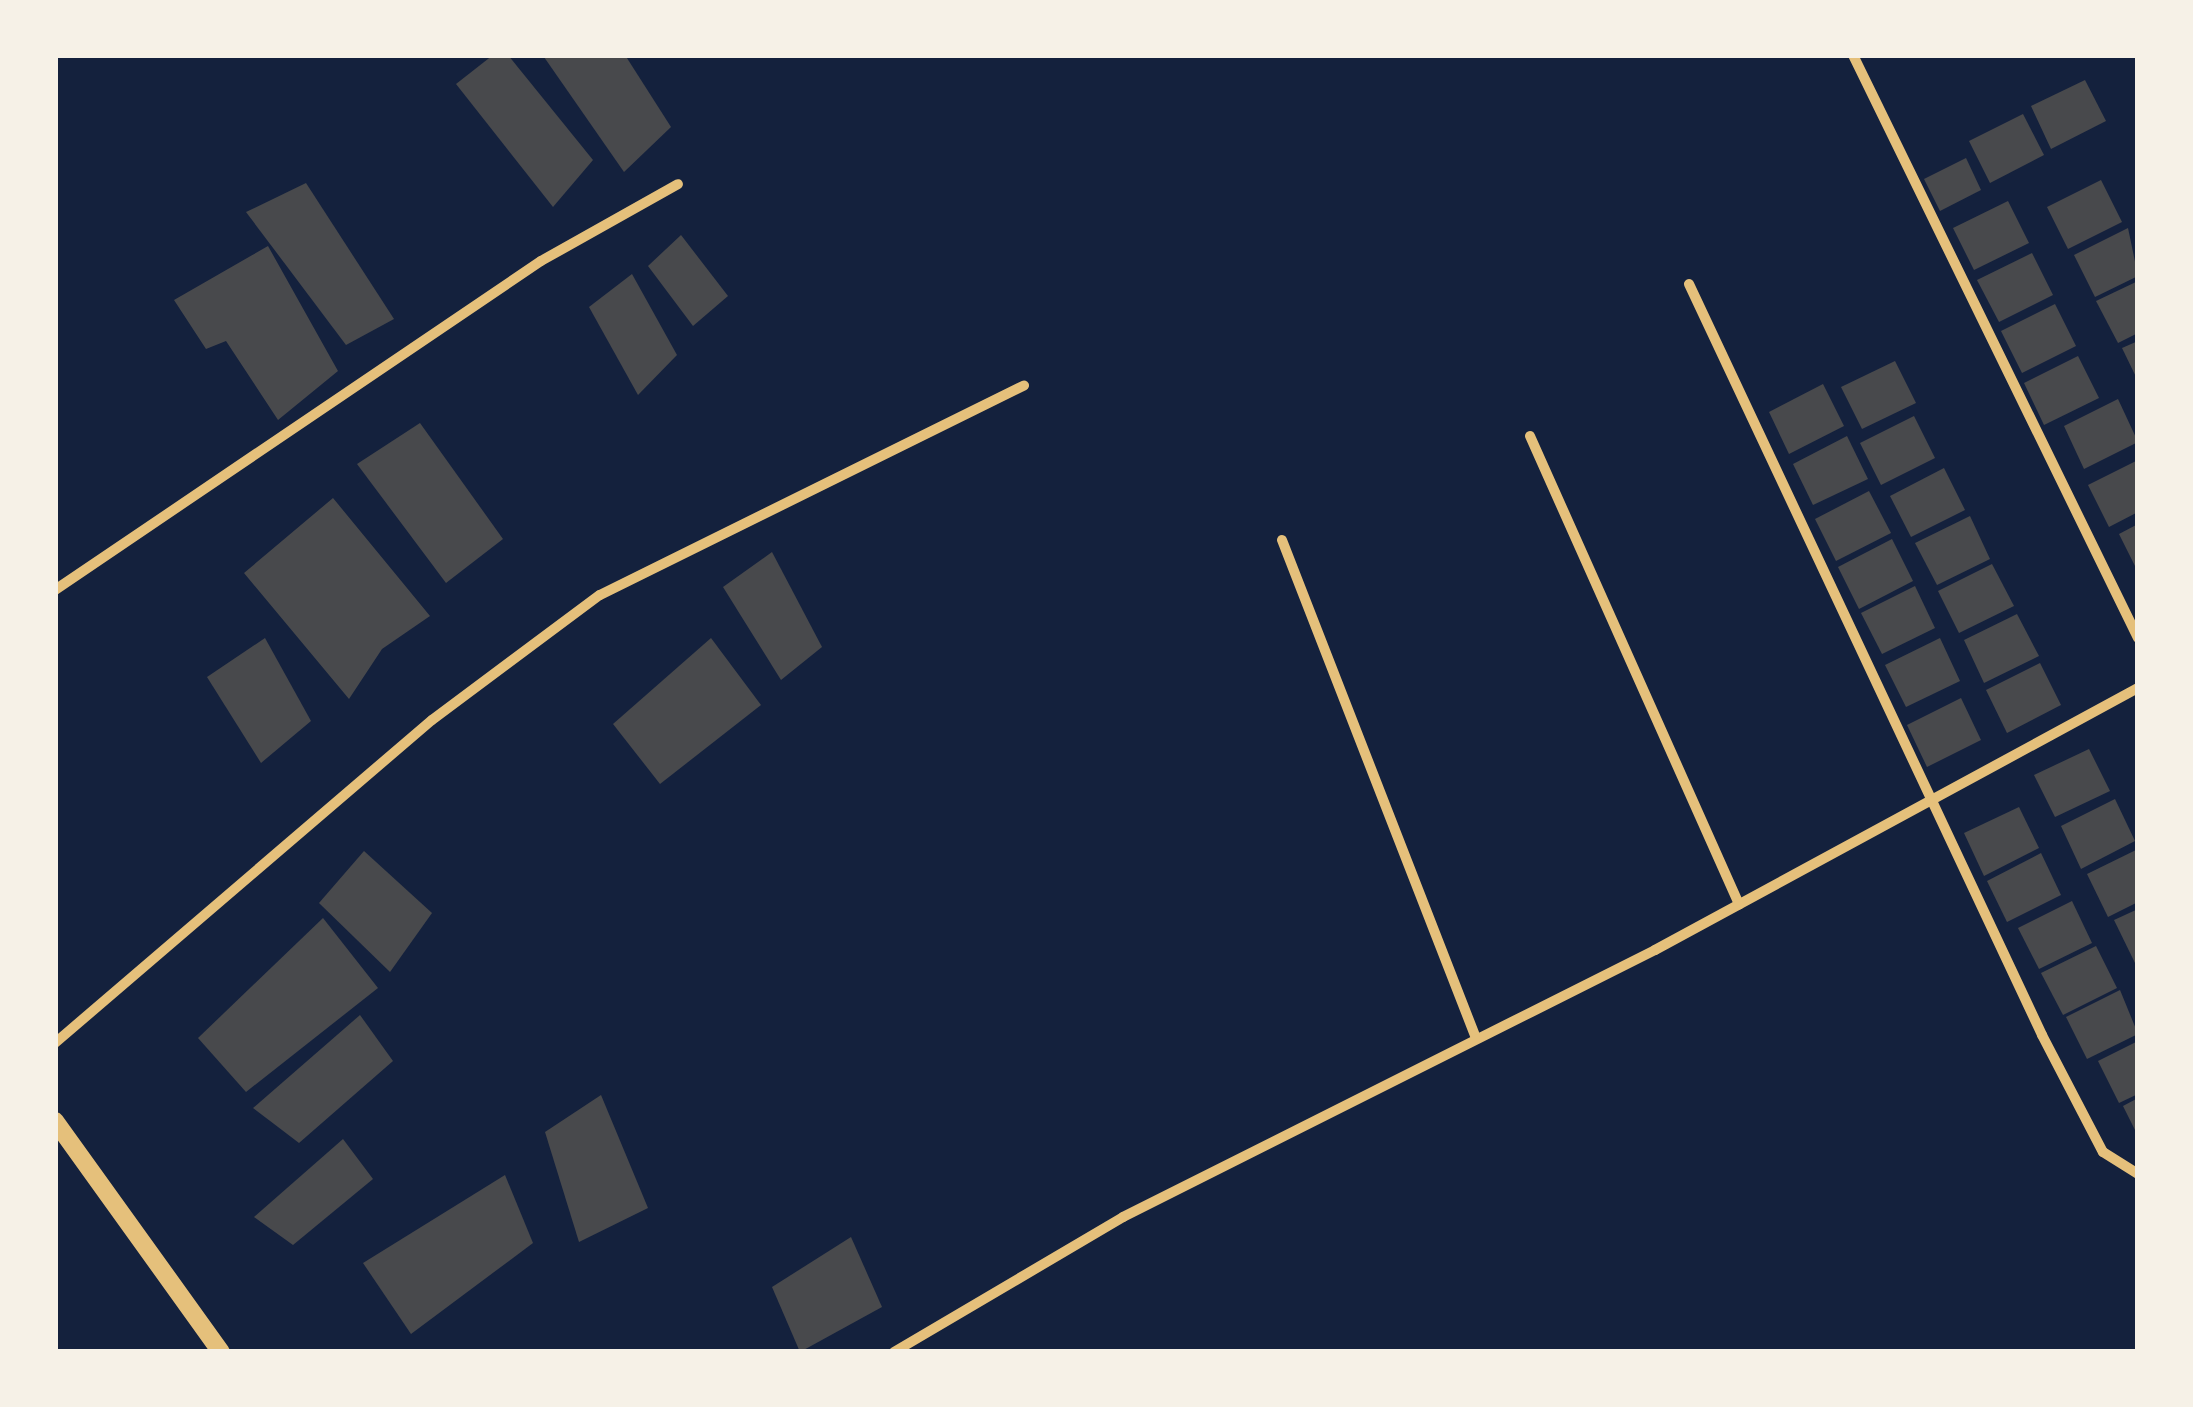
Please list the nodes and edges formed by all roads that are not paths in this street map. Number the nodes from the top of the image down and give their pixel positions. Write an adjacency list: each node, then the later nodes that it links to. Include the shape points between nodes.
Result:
1 (1853, 55): 8 (street)
2 (678, 184): 7 (street, via 541,261)
3 (1688, 284): 10 (street)
4 (1024, 385): 13 (street, via 600,594 432,720)
5 (1530, 436): 11 (street)
6 (1282, 540): 12 (street)
7 (55, 590)
8 (2138, 638)
9 (2138, 688): 10 (street)
10 (1930, 797): 11 (street); 15 (street, via 2103,1152)
11 (1739, 904): 12 (street)
12 (1476, 1038): 17 (street, via 1123,1217)
13 (55, 1043)
14 (55, 1121): 16 (street)
15 (2138, 1174)
16 (221, 1352)
17 (894, 1352)

